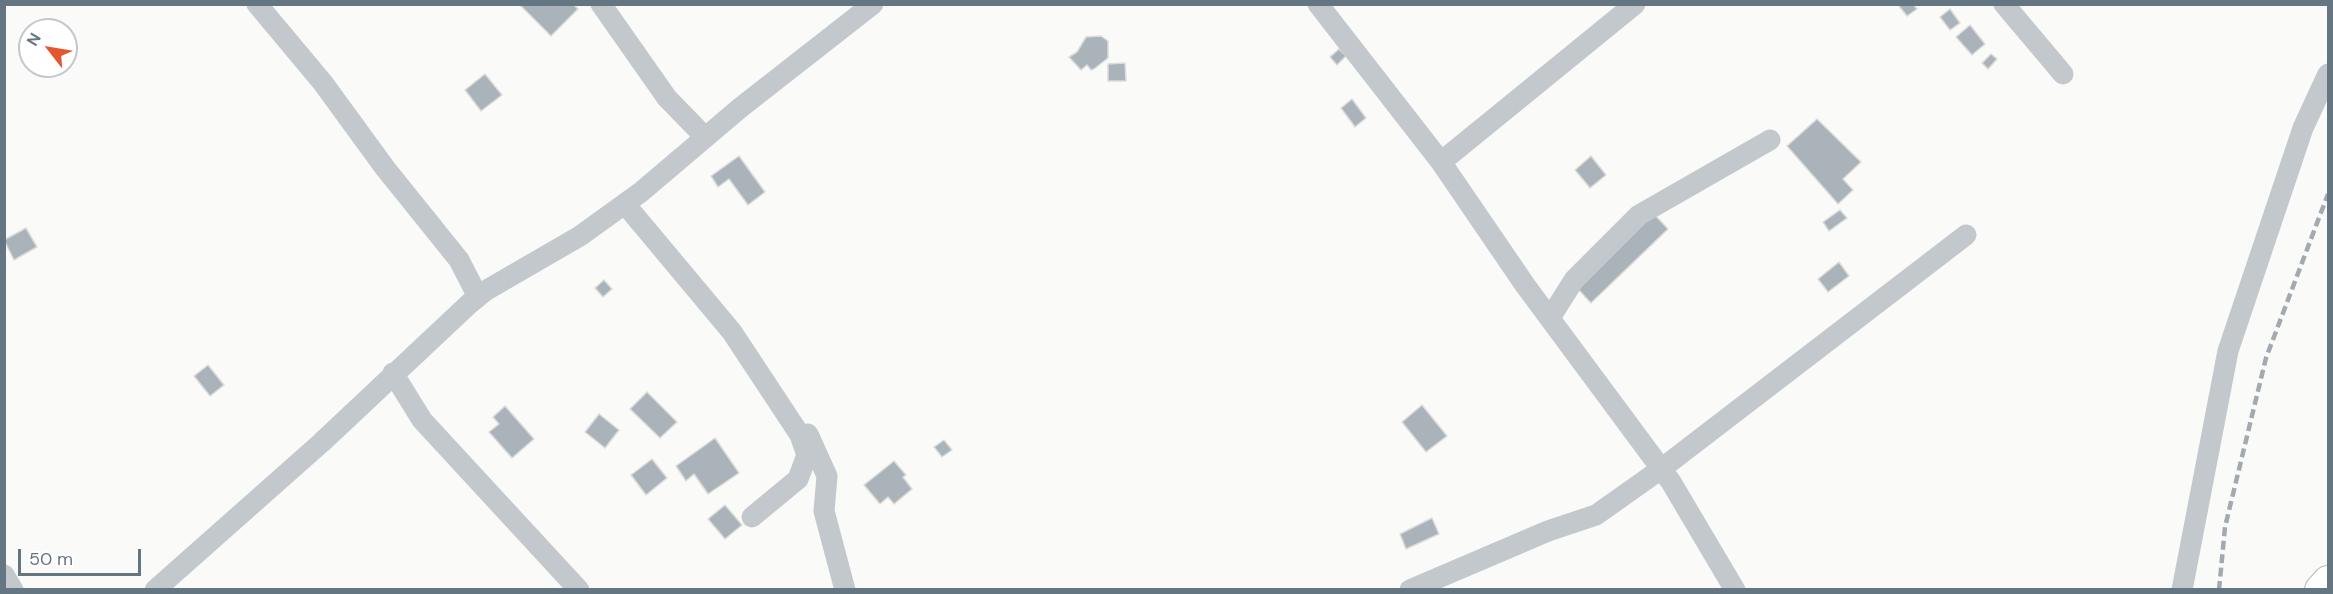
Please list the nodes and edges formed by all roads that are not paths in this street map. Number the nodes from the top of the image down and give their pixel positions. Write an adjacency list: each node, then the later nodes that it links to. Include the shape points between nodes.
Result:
1 (257, 4): 14 (street, via 459,260)
2 (601, 4): 9 (street, via 667,98)
3 (873, 4): 9 (street)
4 (1318, 4): 11 (street)
5 (1635, 4): 11 (street)
6 (2004, 4): 7 (street)
7 (2063, 74)
8 (2328, 74): 28 (street, via 2303,128 2228,351)
9 (705, 137): 12 (street)
10 (1770, 140): 15 (street, via 1639,215 1574,280)
11 (1441, 162): 15 (street)
12 (625, 204): 14 (street); 17 (street, via 732,332)
13 (1966, 236): 18 (street)
14 (478, 297): 16 (street)
15 (1550, 318): 18 (street)
16 (393, 373): 23 (street, via 313,451); 24 (street, via 422,420)
17 (789, 419): 19 (street, via 807,455 798,479); 25 (street, via 808,433 827,476 824,511)
18 (1661, 469): 26 (street, via 1596,515 1548,531); 27 (street)
19 (752, 517)
20 (4, 575): 22 (street)
21 (2328, 581): 29 (highway)
22 (13, 590)
23 (155, 590)
24 (579, 590)
25 (845, 590)
26 (1410, 590)
27 (1735, 590)
28 (2182, 590)
29 (2320, 590)

